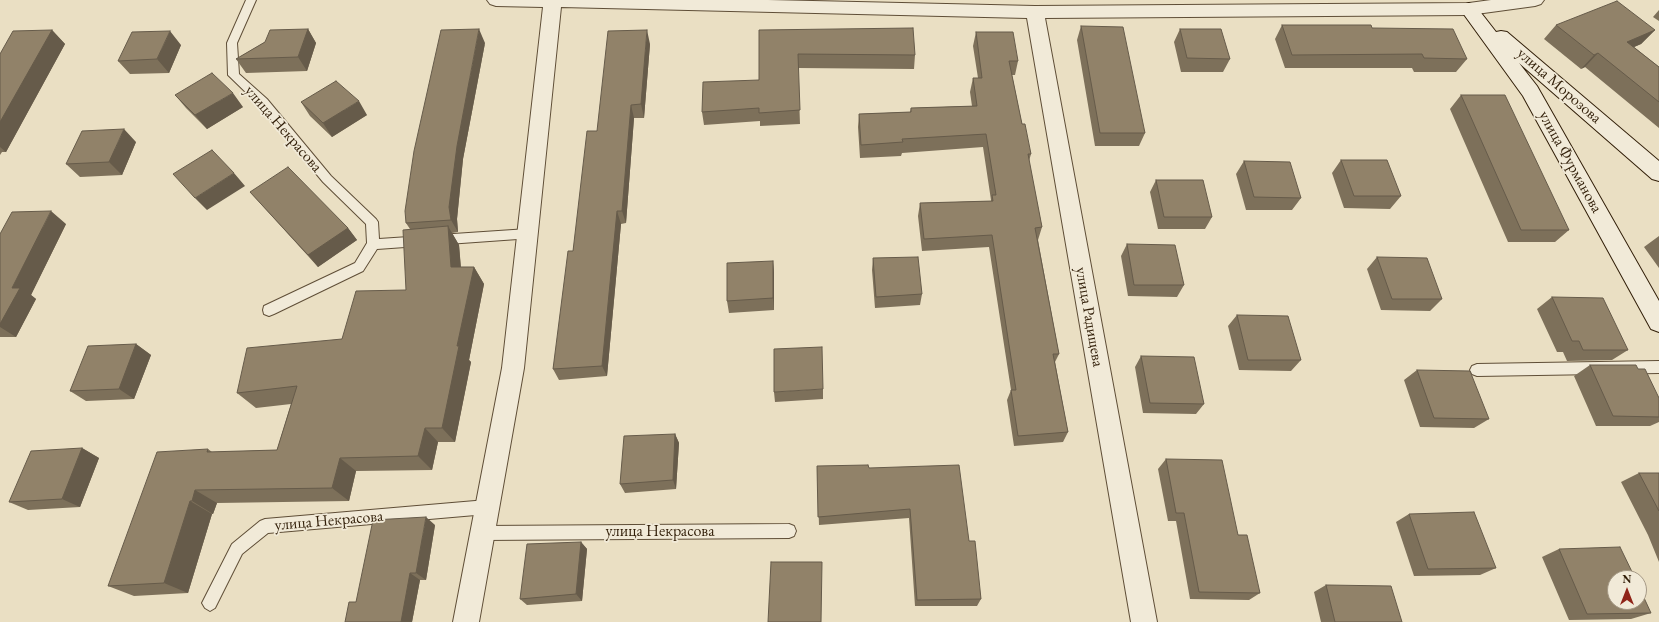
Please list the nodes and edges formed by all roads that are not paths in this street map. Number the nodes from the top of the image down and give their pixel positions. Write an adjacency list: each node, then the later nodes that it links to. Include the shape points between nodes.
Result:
1 (251, 0): 9 (lane, улица Некрасова, via 232,43 234,75 263,102 327,179 372,222)
2 (496, 0): 4 (street)
3 (1535, 0): 5 (street)
4 (553, 1): 6 (street); 8 (street)
5 (1464, 5): 6 (street); 7 (street, улица Морозова); 11 (street, улица Фурманова, via 1530,90)
6 (1035, 12): 19 (street, улица Радищева)
7 (1659, 173)
8 (528, 234): 9 (lane); 14 (street, via 513,368)
9 (374, 244): 10 (lane, via 359,267)
10 (269, 310)
11 (1659, 322)
12 (1659, 367): 13 (lane)
13 (1477, 370)
14 (487, 506): 16 (street); 17 (lane, улица Некрасова, via 266,526 237,549)
15 (789, 531): 16 (lane, улица Некрасова)
16 (482, 533): 18 (street)
17 (210, 603)
18 (466, 622)
19 (1144, 622)

